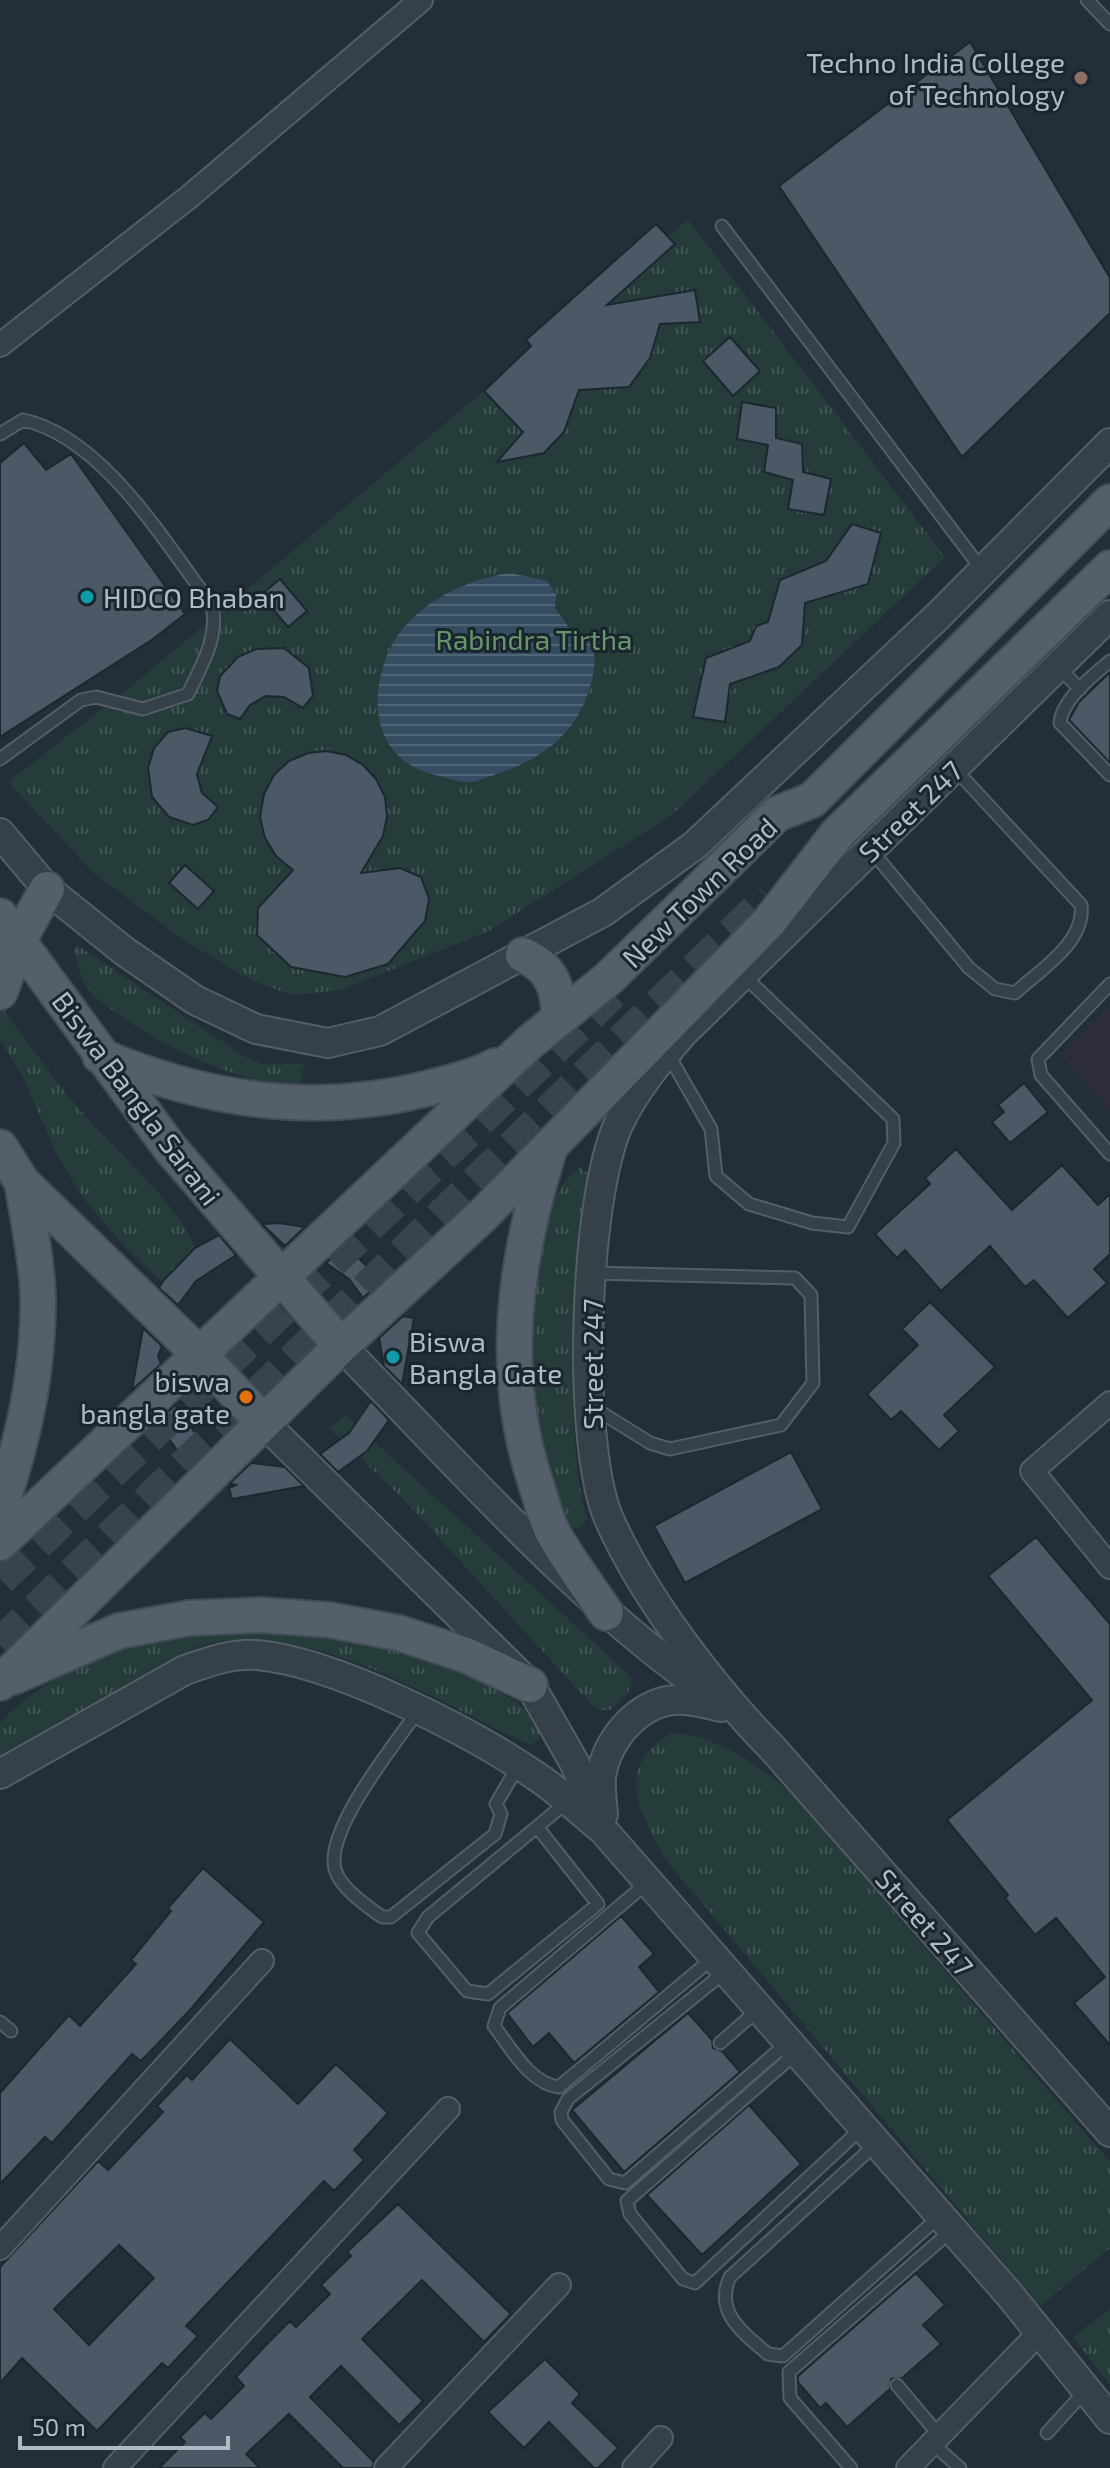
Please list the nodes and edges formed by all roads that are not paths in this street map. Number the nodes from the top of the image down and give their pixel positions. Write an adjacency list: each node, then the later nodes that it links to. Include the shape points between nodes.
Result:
1 (421, 0): 5 (street, via 189,197)
2 (1087, 0): 3 (lane)
3 (1110, 24)
4 (722, 226): 10 (lane)
5 (0, 345)
6 (0, 434): 15 (lane, via 23,420 91,457 149,521 212,605 216,624 188,694 143,709 96,697 81,700)
7 (1110, 443): 10 (street)
8 (1110, 502): 18 (main road, New Town Road)
9 (1110, 568): 20 (main road)
10 (983, 571): 26 (street, via 695,845 603,912)
11 (1110, 615): 13 (street, Street 247)
12 (1110, 661): 14 (lane)
13 (1057, 666): 14 (lane); 16 (street, Street 247)
14 (1080, 689): 17 (lane, via 1060,723)
15 (0, 759)
16 (954, 768): 21 (street, Street 247); 21 (lane, via 1081,905 1084,922 1075,936 1015,993 995,989 969,968)
17 (1110, 775)
18 (812, 800): 22 (main road); 30 (main road, New Town Road, via 777,814 608,979)
19 (0, 833): 23 (street)
20 (838, 833): 24 (main road); 34 (main road, via 769,922)
21 (871, 849): 27 (street, Street 247)
22 (741, 869)
23 (47, 889): 25 (main road); 26 (street, via 195,1000 256,1029 328,1043 380,1031)
24 (769, 898)
25 (9, 928): 29 (main road); 33 (main road, Biswa Bangla Sarani)
26 (523, 955): 30 (main road, via 551,975 559,995)
27 (743, 975): 32 (street, Street 247); 32 (lane, via 893,1119 894,1143 848,1227 812,1223 749,1204 716,1176 711,1129)
28 (1110, 984): 36 (lane, via 1038,1059 1041,1075)
29 (0, 992)
30 (559, 1019): 31 (main road, New Town Road)
31 (530, 1042): 33 (main road, via 492,1068 450,1083 406,1094 317,1104 228,1097 155,1078); 39 (main road, New Town Road)
32 (667, 1052): 38 (street, Street 247, via 618,1125 598,1206)
33 (100, 1056): 39 (main road, Biswa Bangla Sarani, via 170,1148)
34 (550, 1146): 40 (main road); 48 (main road, via 527,1220 514,1298 514,1376 526,1454 551,1529)
35 (0, 1147): 37 (main road)
36 (1110, 1154)
37 (22, 1182): 41 (main road); 45 (main road, via 38,1296 36,1347 19,1452)
38 (593, 1273): 43 (street, Street 247, via 587,1356); 43 (lane, via 795,1278 811,1295 813,1383 781,1425 670,1449 650,1443)
39 (280, 1276): 40 (main road, Biswa Bangla Sarani); 41 (main road, New Town Road)
40 (341, 1346): 44 (main road); 48 (street)
41 (200, 1355): 44 (main road); 46 (main road)
42 (1110, 1403): 47 (street, via 1032,1471)
43 (590, 1406): 51 (street, Street 247, via 594,1468 608,1517 640,1577)
44 (263, 1422): 49 (main road); 50 (street)
45 (0, 1508)
46 (0, 1543)
47 (1110, 1567)
48 (606, 1613): 51 (street)
49 (0, 1682): 50 (main road, via 119,1631 189,1618 260,1615 330,1620 399,1633 466,1655)
50 (530, 1685): 57 (street, via 574,1762)
51 (734, 1709): 57 (street, via 683,1699 643,1711 616,1737 607,1755 601,1778); 67 (street, Street 247)
52 (417, 1711): 53 (street); 53 (lane, via 342,1826 335,1854 340,1880 382,1917 391,1917 495,1834 501,1814 496,1804); 54 (street, via 299,1661 253,1655 218,1658 185,1670)
53 (518, 1766): 55 (street)
54 (0, 1774)
55 (567, 1802): 56 (lane); 57 (street)
56 (538, 1828): 56 (lane, via 428,1917 418,1933 467,1991 488,1994 598,1904)
57 (603, 1830): 58 (street)
58 (649, 1882): 60 (street); 60 (lane, via 500,2008 494,2026 536,2078 559,2087)
59 (262, 1961): 70 (street)
60 (720, 1964): 61 (street); 65 (lane, via 568,2099 561,2112 609,2179 625,2183)
61 (760, 2009): 64 (lane); 65 (street)
62 (0, 2022): 63 (lane)
63 (11, 2031)
64 (720, 2043)
65 (793, 2047): 68 (street); 68 (lane, via 627,2201 630,2214 683,2279 695,2283)
66 (448, 2109): 79 (street)
67 (1110, 2132)
68 (870, 2135): 69 (street); 69 (lane, via 730,2277 724,2308 768,2354 783,2356)
69 (947, 2223): 72 (street); 82 (lane, via 789,2372 790,2398)
70 (0, 2248)
71 (559, 2285): 80 (street)
72 (1040, 2332): 74 (street); 78 (street)
73 (897, 2385): 78 (lane)
74 (1086, 2389): 75 (street); 76 (lane)
75 (1110, 2419)
76 (1047, 2433)
77 (661, 2438): 81 (street)
78 (936, 2439): 83 (street); 84 (lane)
79 (115, 2468)
80 (386, 2468)
81 (634, 2468)
82 (851, 2468)
83 (908, 2468)
84 (960, 2468)

